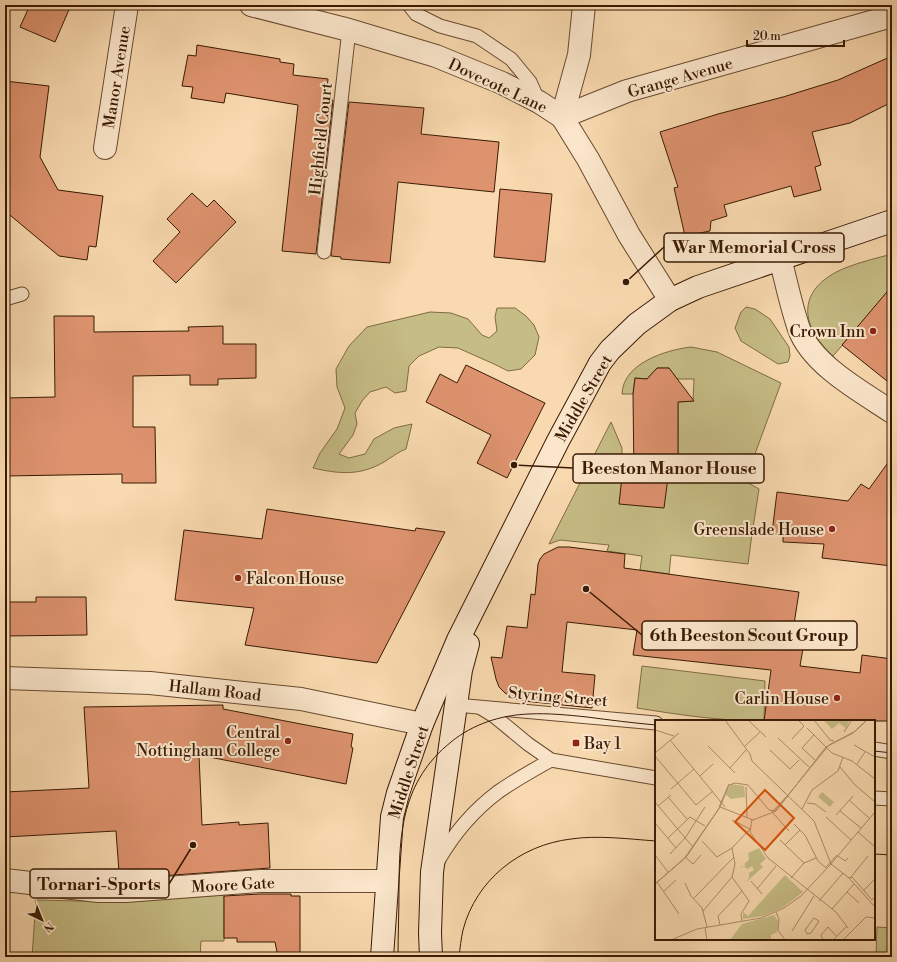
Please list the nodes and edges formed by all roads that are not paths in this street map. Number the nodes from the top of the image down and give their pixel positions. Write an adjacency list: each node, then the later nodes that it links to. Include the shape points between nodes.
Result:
1 (127, 5): 9 (street, Manor Avenue)
2 (251, 5): 6 (street, Dovecote Lane)
3 (409, 5): 7 (lane, via 416,14 440,26 477,36 511,59 530,82)
4 (584, 5): 8 (street, via 579,55)
5 (892, 16): 8 (street, Grange Avenue, via 628,91)
6 (349, 30): 7 (street, Dovecote Lane, via 436,56 502,83); 11 (lane, Highfield Court)
7 (539, 102): 8 (street, Dovecote Lane)
8 (562, 117): 15 (street, Dovecote Lane, via 629,235)
9 (105, 148)
10 (892, 221): 12 (street, Middle Street)
11 (324, 252)
12 (780, 258): 15 (street, Middle Street, via 698,286); 16 (street, via 800,330 811,350 837,374)
13 (22, 294): 14 (lane)
14 (5, 299)
15 (670, 300): 17 (street, Middle Street, via 631,329 600,363 558,441)
16 (892, 412)
17 (480, 599): 19 (street, Middle Street, via 461,670); 22 (street, Middle Street, via 458,640)
18 (5, 678): 22 (street, Hallam Road, via 150,683 301,699)
19 (456, 705): 20 (lane, Styring Street); 27 (street, via 445,707 435,714 423,737 410,777); 30 (street, Middle Street)
20 (478, 707): 21 (lane, Styring Street); 25 (lane, via 494,716)
21 (655, 723)
22 (422, 724): 27 (street, Middle Street)
23 (875, 749): 24 (lane)
24 (892, 752)
25 (551, 760): 26 (lane); 30 (lane, via 498,792 472,815 446,847)
26 (655, 778)
27 (398, 793): 32 (street, Middle Street, via 392,816)
28 (875, 798): 29 (lane)
29 (892, 799)
30 (432, 872): 34 (street, Middle Street)
31 (5, 880): 32 (street, Moore Gate, via 105,891 260,881)
32 (387, 881): 33 (street, Middle Street)
33 (382, 957)
34 (431, 957)

